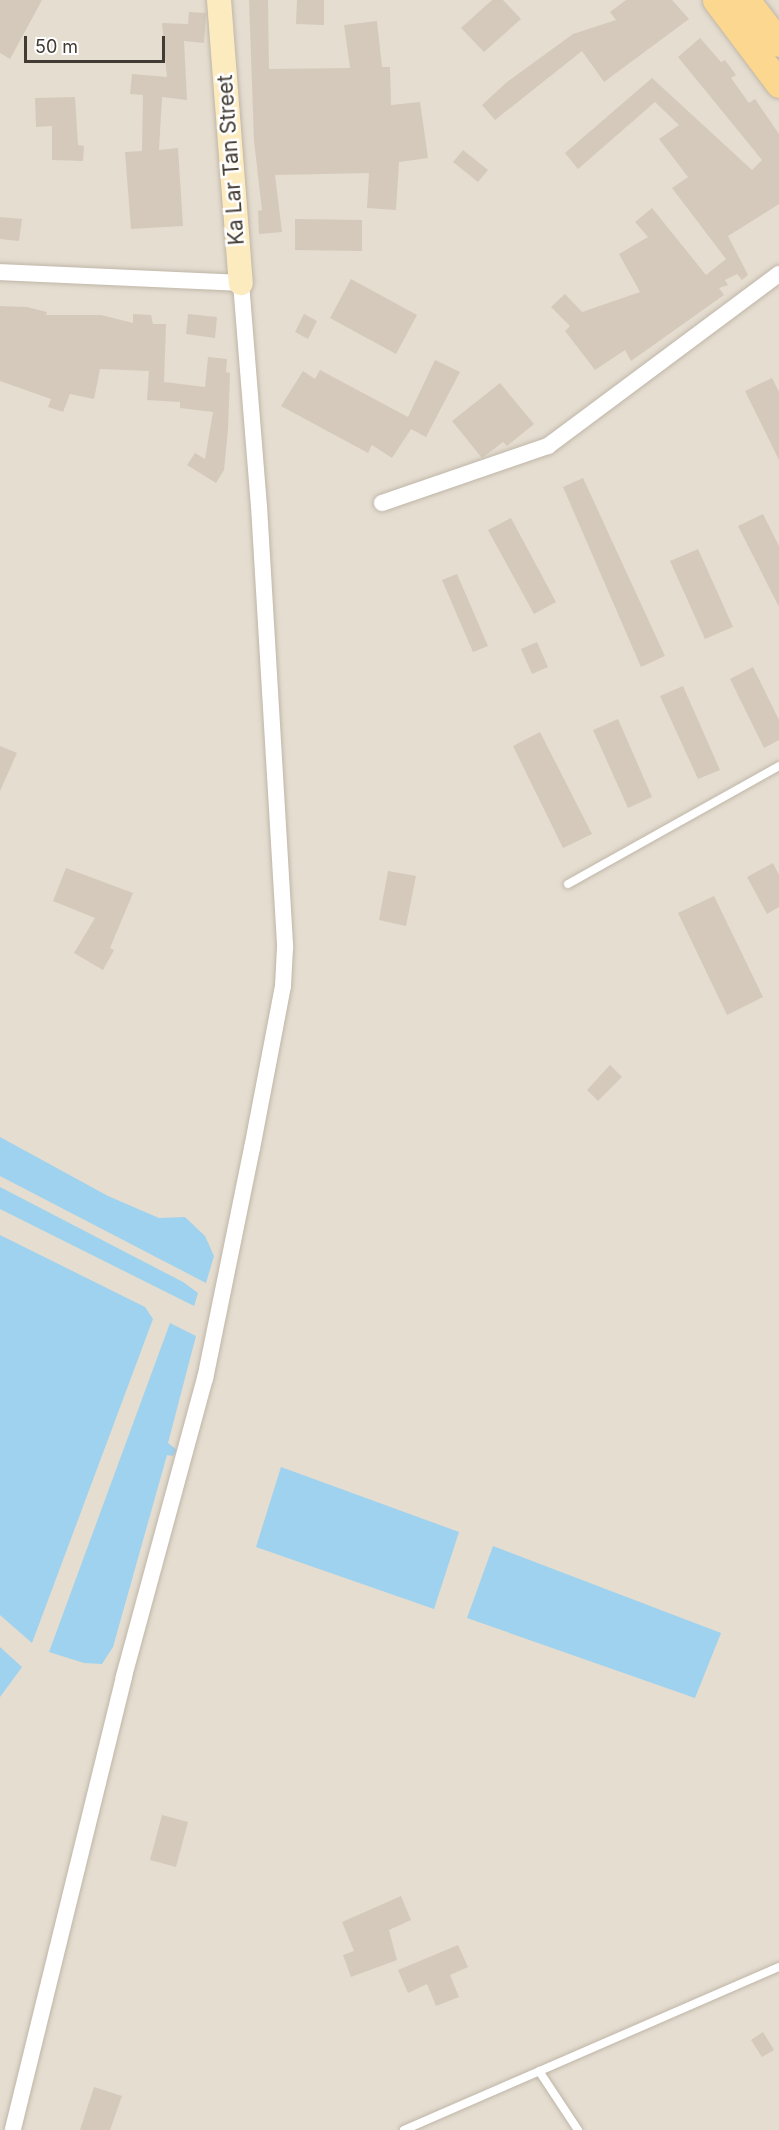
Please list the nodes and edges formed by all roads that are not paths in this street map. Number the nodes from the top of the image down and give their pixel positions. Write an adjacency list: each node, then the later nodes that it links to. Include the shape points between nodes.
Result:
1 (219, 0): 7 (street, Ka Lar Tan Street)
2 (738, 5): 3 (main road); 4 (main road)
3 (779, 43)
4 (779, 84)
5 (0, 272): 7 (street)
6 (779, 273): 8 (street, via 548,446)
7 (240, 283): 13 (street, via 260,518 285,948 283,986 205,1378 124,1677)
8 (382, 503)
9 (779, 766): 10 (lane)
10 (568, 884)
11 (779, 1967): 12 (lane)
12 (539, 2071): 14 (lane); 15 (lane)
13 (13, 2130)
14 (404, 2130)
15 (578, 2130)

